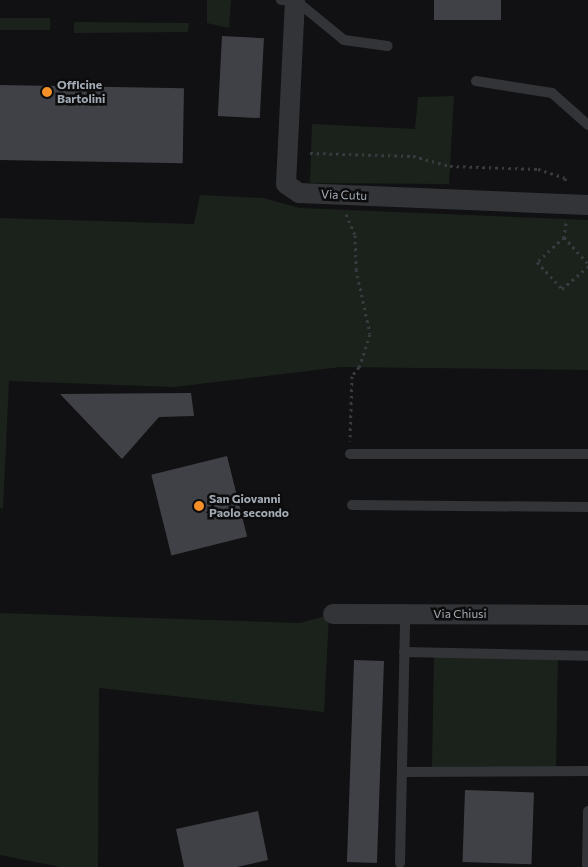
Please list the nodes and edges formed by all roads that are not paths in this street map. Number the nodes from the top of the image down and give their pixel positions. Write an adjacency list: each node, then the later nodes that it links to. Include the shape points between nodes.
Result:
1 (282, 0): 2 (lane)
2 (296, 0): 3 (lane, via 344,40); 6 (street, Via Cutu, via 286,184 298,193)
3 (388, 46)
4 (476, 81): 5 (lane, via 552,93)
5 (588, 125)
6 (588, 205)
7 (350, 454): 8 (lane)
8 (588, 454)
9 (352, 505): 10 (lane)
10 (588, 507)
11 (333, 614): 12 (street, Via Chiusi)
12 (405, 614): 13 (street, Via Chiusi); 14 (lane)
13 (588, 614)
14 (404, 652): 15 (lane); 16 (lane)
15 (588, 656)
16 (402, 772): 17 (lane); 19 (lane)
17 (588, 772)
18 (588, 811): 20 (lane)
19 (400, 863)
20 (587, 865)

